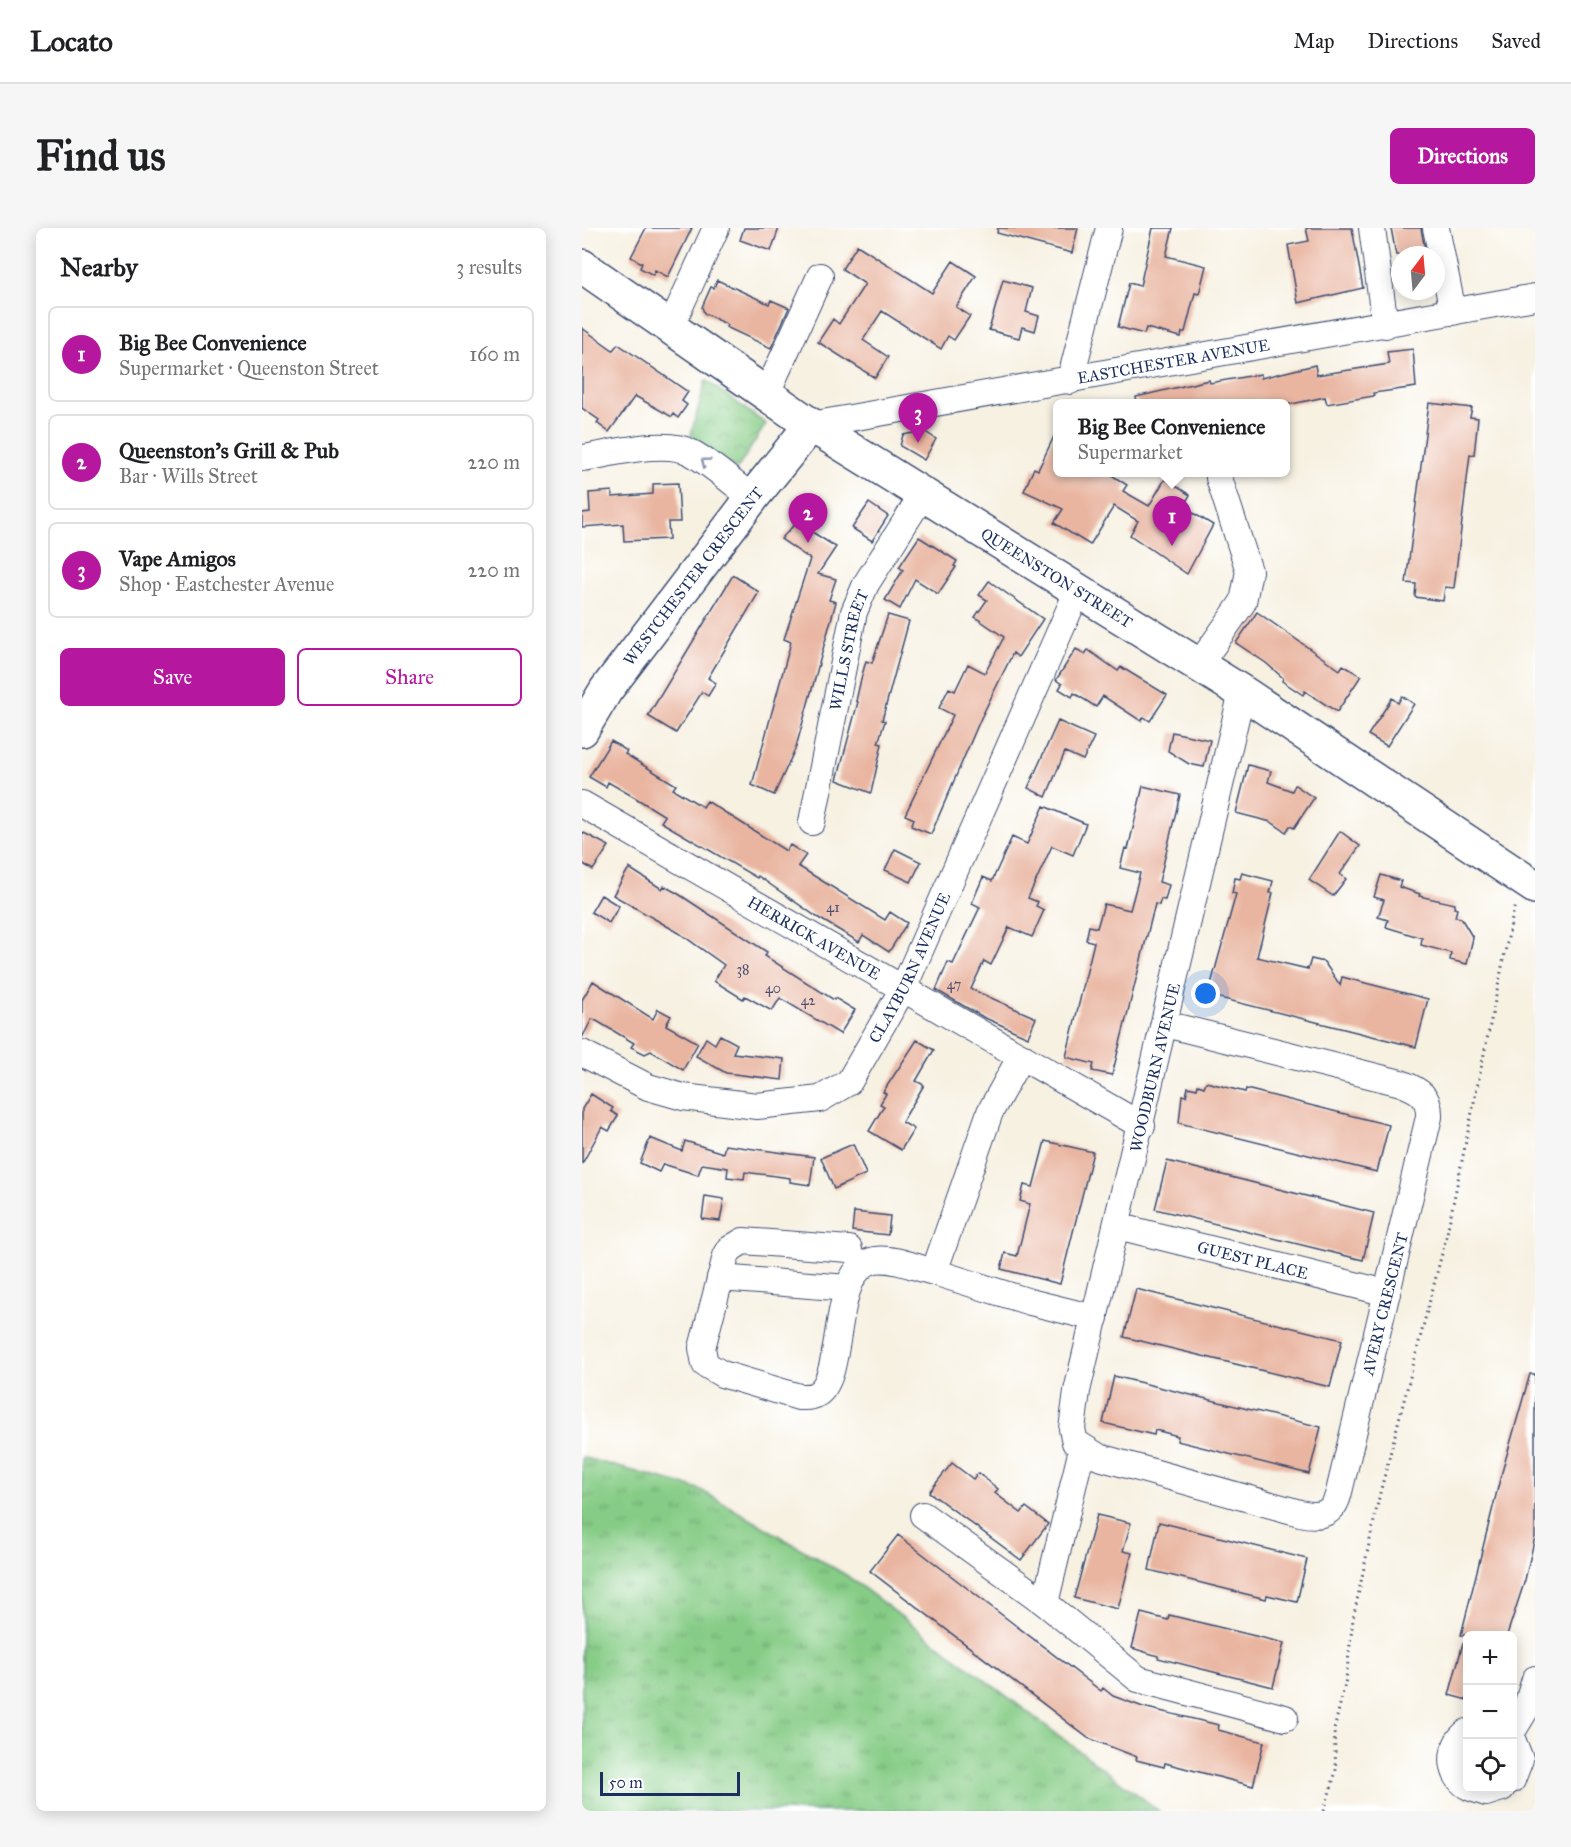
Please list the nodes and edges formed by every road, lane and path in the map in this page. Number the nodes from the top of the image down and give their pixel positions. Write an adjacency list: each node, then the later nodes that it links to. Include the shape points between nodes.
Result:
1 (716, 228): 10 (street)
2 (1110, 228): 11 (street)
3 (1372, 228): 9 (street)
4 (1436, 228): 8 (street)
5 (582, 266): 10 (main road, QUEENSTON STREET)
6 (820, 276): 12 (street)
7 (1535, 297): 8 (street, EASTCHESTER AVENUE)
8 (1453, 312): 9 (street, EASTCHESTER AVENUE)
9 (1385, 325): 11 (street, EASTCHESTER AVENUE)
10 (671, 326): 12 (main road, QUEENSTON STREET)
11 (1070, 381): 13 (street, EASTCHESTER AVENUE)
12 (766, 393): 13 (main road, QUEENSTON STREET)
13 (812, 425): 16 (main road, QUEENSTON STREET); 17 (main road, WESTCHESTER CRESCENT)
14 (582, 458): 17 (street, one-way to 14, via 692,452 677,447)
15 (1219, 478): 19 (street, via 1249,571 1243,602)
16 (922, 494): 18 (main road, QUEENSTON STREET); 23 (street, WILLS STREET, via 866,584 854,612)
17 (752, 498): 21 (main road, WESTCHESTER CRESCENT, via 606,690)
18 (1078, 590): 19 (main road, QUEENSTON STREET); 25 (street, CLAYBURN AVENUE)
19 (1199, 665): 20 (main road, QUEENSTON STREET)
20 (1242, 692): 24 (main road, QUEENSTON STREET); 26 (street, WOODBURN AVENUE)
21 (582, 730)
22 (582, 804): 25 (street, HERRICK AVENUE)
23 (812, 822)
24 (1525, 891): 47 (path, via 1446,1238 1380,1493 1334,1731 1336,1771)
25 (904, 987): 27 (street, CLAYBURN AVENUE, via 849,1082 820,1099 757,1106 683,1097 648,1087); 28 (street, HERRICK AVENUE)
26 (1165, 1024): 29 (street, WOODBURN AVENUE); 35 (street, AVERY CRESCENT, via 1401,1083 1423,1094 1430,1117)
27 (582, 1053)
28 (1021, 1056): 29 (street, HERRICK AVENUE); 32 (street, via 990,1112)
29 (1142, 1126): 30 (street, WOODBURN AVENUE)
30 (1117, 1226): 35 (street, GUEST PLACE); 36 (street, WOODBURN AVENUE)
31 (849, 1249): 33 (street, via 743,1241 730,1249)
32 (934, 1272): 34 (street, via 876,1260 861,1268); 36 (street)
33 (720, 1278): 34 (street); 34 (street, via 702,1348 705,1364 722,1374 799,1397 810,1397 824,1387)
34 (848, 1288)
35 (1387, 1293): 37 (street, AVERY CRESCENT, via 1337,1501 1327,1514 1300,1513 1099,1457)
36 (1095, 1318): 37 (street, WOODBURN AVENUE, via 1072,1428)
37 (1078, 1445): 39 (street, WOODBURN AVENUE)
38 (923, 1515): 39 (street)
39 (1045, 1603): 41 (street, via 1138,1679)
40 (1535, 1679): 42 (street, via 1527,1709)
41 (1285, 1718)
42 (1517, 1724)
43 (1463, 1737): 46 (street, via 1455,1747 1453,1759 1455,1772)
44 (1517, 1745): 45 (street)
45 (1517, 1767)
46 (1463, 1781)
47 (1324, 1811)

